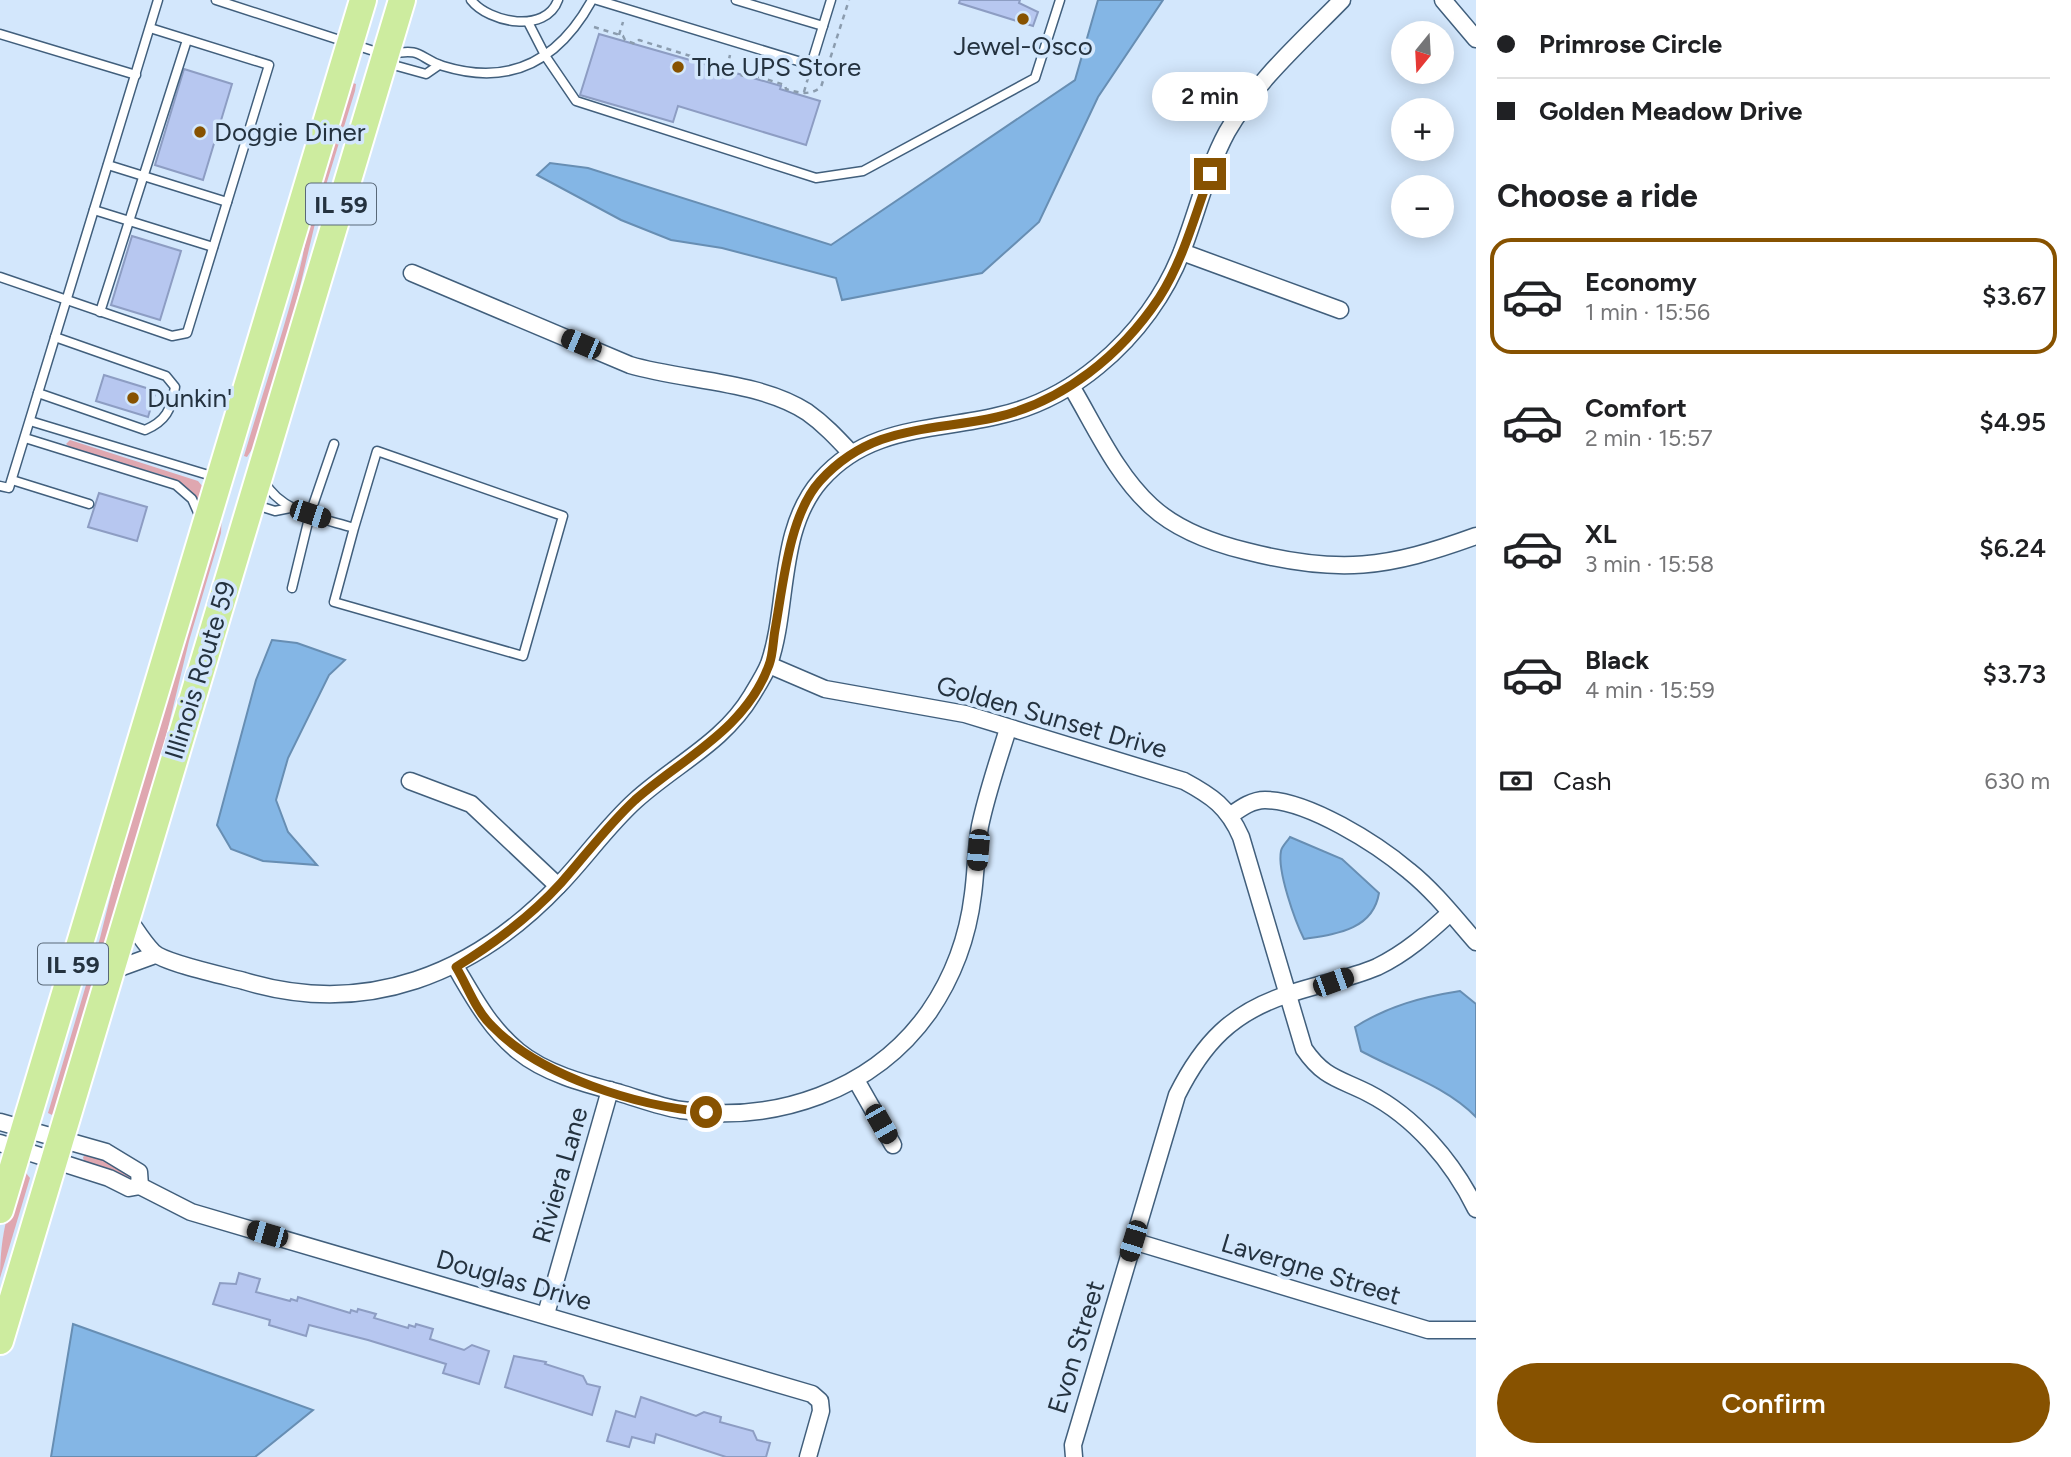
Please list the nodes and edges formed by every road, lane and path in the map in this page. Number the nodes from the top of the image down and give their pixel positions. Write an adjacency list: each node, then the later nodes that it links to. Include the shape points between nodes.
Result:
1 (158, 0): 16 (lane)
2 (216, 0): 21 (lane)
3 (363, 0): 21 (main road, Illinois Route 59 / IL 59)
4 (402, 0): 22 (main road, Illinois Route 59 / IL 59)
5 (471, 0): 13 (lane, via 485,13)
6 (558, 0): 13 (lane, via 542,20)
7 (595, 0): 15 (lane, via 811,65); 24 (lane, via 578,26)
8 (736, 0): 15 (lane)
9 (831, 0): 15 (lane)
10 (1060, 0): 24 (lane, via 1035,78 863,171 816,178 576,102)
11 (1342, 0): 36 (street, via 1280,62 1226,133)
12 (1443, 0): 19 (street)
13 (528, 22): 24 (lane)
14 (623, 22): 18 (path)
15 (823, 26)
16 (150, 28): 20 (lane); 27 (lane)
17 (0, 34): 27 (lane)
18 (619, 34)
19 (1476, 39)
20 (187, 40): 31 (lane); 32 (lane, via 269,65)
21 (350, 43): 22 (lane); 50 (main road, Illinois Route 59 / IL 59)
22 (386, 55): 25 (lane, via 408,51); 25 (lane, via 397,66 426,74); 49 (main road, Illinois Route 59 / IL 59)
23 (730, 55): 26 (path)
24 (546, 57): 25 (lane, via 497,73)
25 (439, 65)
26 (726, 68)
27 (136, 75): 30 (lane)
28 (808, 78): 29 (path)
29 (804, 92)
30 (108, 165): 31 (lane); 33 (lane)
31 (144, 176): 32 (lane); 34 (lane)
32 (227, 201): 35 (lane)
33 (94, 210): 34 (lane); 39 (lane)
34 (129, 221): 35 (lane); 41 (lane)
35 (214, 247): 41 (lane, via 187,333 172,336)
36 (1182, 252): 40 (street); 43 (street, via 1160,297 1129,337)
37 (412, 273): 48 (street, via 630,365 779,399 806,411)
38 (0, 277): 39 (lane)
39 (67, 297): 41 (lane); 42 (lane)
40 (1340, 310)
41 (100, 312)
42 (55, 337): 44 (lane); 44 (lane, via 166,376 175,387 171,410 160,423 145,430)
43 (1071, 386): 48 (street, via 1034,406 997,417 884,436); 59 (street, via 1125,477 1151,506 1178,526 1219,544 1327,568 1424,554)
44 (38, 393): 45 (lane)
45 (30, 421): 46 (lane); 50 (lane)
46 (25, 438): 51 (lane); 57 (lane, via 176,485 192,499)
47 (334, 444): 56 (lane)
48 (851, 453): 61 (street, via 818,482 800,518 788,555)
49 (260, 469): 53 (main road, Illinois Route 59 / IL 59); 55 (lane, via 273,495)
50 (218, 478): 53 (main road); 57 (main road, Illinois Route 59 / IL 59)
51 (12, 480): 52 (lane, via 9,488); 54 (lane)
52 (0, 486)
53 (250, 503): 55 (lane, via 275,511); 67 (main road, Illinois Route 59 / IL 59)
54 (89, 504)
55 (290, 508): 56 (lane)
56 (310, 514): 58 (lane); 60 (lane)
57 (204, 527): 75 (main road, Illinois Route 59 / IL 59)
58 (354, 528): 58 (lane, via 334,602 523,656 563,516 377,451)
59 (1476, 536)
60 (292, 588)
61 (769, 665): 62 (street, Golden Sunset Drive, via 825,689 934,706); 65 (street, via 722,735 633,802)
62 (1008, 729): 64 (street, Golden Sunset Drive, via 1184,780 1214,797); 73 (street, via 980,828 965,937 951,972 929,1012 896,1049)
63 (410, 781): 65 (street, via 471,804)
64 (1231, 816): 66 (street, via 1244,806 1265,800 1323,817 1372,843 1411,873); 72 (street, Golden Sunset Drive)
65 (558, 886): 70 (street, via 513,929)
66 (1450, 913): 68 (street); 72 (street, Evon Street, via 1415,946 1376,967)
67 (127, 916): 69 (street); 71 (main road, Illinois Route 59 / IL 59)
68 (1476, 942)
69 (155, 955): 70 (street, via 266,988 324,995 397,986); 71 (street)
70 (456, 967): 74 (street, via 489,1024 520,1052 554,1072)
71 (111, 971): 77 (main road, Illinois Route 59 / IL 59)
72 (1289, 994): 79 (street, Golden Sunset Drive, via 1304,1049 1316,1067 1369,1094 1408,1121 1437,1148); 81 (street, Evon Street, via 1251,1008 1223,1028 1195,1060 1177,1095)
73 (856, 1080): 74 (street, via 772,1111 733,1114 680,1110); 76 (street)
74 (610, 1090): 82 (street, Riviera Lane)
75 (11, 1136): 77 (street, Douglas Drive); 80 (main road, Illinois Route 59 / IL 59)
76 (893, 1145)
77 (57, 1149): 78 (street, Douglas Drive, via 129,1188); 78 (street, Douglas Drive, via 125,1160 138,1172); 84 (main road, Illinois Route 59 / IL 59)
78 (140, 1186): 82 (street, Douglas Drive, via 191,1212)
79 (1476, 1209)
80 (0, 1210)
81 (1133, 1241): 83 (street, Lavergne Street, via 1428,1330); 86 (street, Evon Street, via 1073,1445)
82 (546, 1314): 85 (street, Douglas Drive, via 812,1394 820,1401 821,1411)
83 (1476, 1330)
84 (0, 1341)
85 (808, 1457)
86 (1074, 1457)

